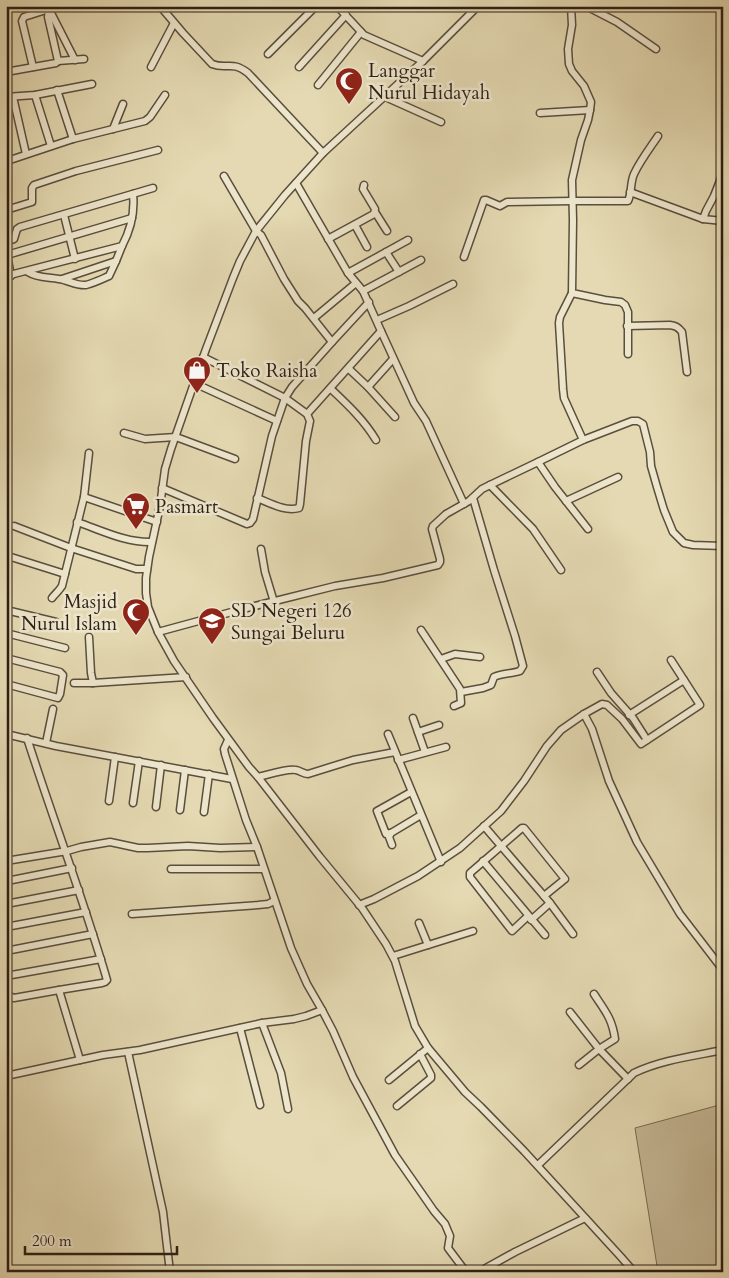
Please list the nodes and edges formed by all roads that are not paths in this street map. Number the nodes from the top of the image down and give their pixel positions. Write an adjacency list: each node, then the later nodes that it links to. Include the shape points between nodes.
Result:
1 (160, 6): 10 (street)
2 (316, 6): 13 (street)
3 (336, 6): 9 (street)
4 (478, 6): 17 (street)
5 (571, 6): 30 (street, via 569,64 588,94)
6 (586, 6): 12 (street, via 617,22)
7 (51, 8): 8 (street); 15 (street); 16 (street, via 48,17)
8 (34, 10): 18 (street, via 22,21)
9 (345, 11): 11 (street); 20 (street)
10 (174, 23): 19 (street); 38 (street, via 212,64 236,66 248,73)
11 (361, 32): 17 (street); 23 (street)
12 (656, 49)
13 (268, 54)
14 (84, 59): 15 (street)
15 (75, 60): 16 (street)
16 (58, 61): 18 (street)
17 (423, 61): 27 (street)
18 (33, 67): 21 (street)
19 (151, 67)
20 (299, 67)
21 (6, 72)
22 (92, 84): 24 (street)
23 (318, 85)
24 (57, 90): 25 (street); 35 (street)
25 (35, 94): 28 (street); 36 (street)
26 (165, 95): 33 (street, via 145,121)
27 (383, 96): 32 (street); 38 (street)
28 (10, 97): 39 (street)
29 (123, 104): 33 (street)
30 (590, 110): 31 (street); 48 (street, via 574,169)
31 (540, 113)
32 (441, 122)
33 (113, 129): 35 (street)
34 (658, 136): 46 (street, via 635,173)
35 (73, 139): 36 (street)
36 (51, 146): 39 (street)
37 (158, 150): 49 (street, via 34,185 31,203)
38 (323, 152): 43 (street)
39 (26, 154): 40 (street, via 10,160)
40 (6, 158)
41 (723, 173): 53 (street)
42 (224, 176): 56 (street)
43 (296, 183): 56 (street); 59 (street)
44 (364, 184): 50 (street, via 363,189)
45 (153, 188): 47 (street)
46 (630, 192): 48 (street, via 628,202); 53 (street)
47 (132, 194): 51 (street); 52 (street)
48 (572, 201): 66 (street, via 507,202 500,206 484,200); 78 (street)
49 (6, 210)
50 (375, 212): 55 (street); 57 (street)
51 (64, 215): 58 (street); 61 (street, via 20,227 14,239)
52 (132, 218): 58 (street); 62 (street)
53 (703, 219): 54 (street)
54 (723, 221)
55 (355, 225): 59 (street); 63 (street)
56 (256, 231): 80 (street, via 290,288); 86 (street, via 240,261)
57 (387, 231)
58 (69, 236): 65 (street); 67 (street)
59 (328, 239): 72 (street)
60 (408, 240): 64 (street)
61 (6, 242)
62 (122, 246): 67 (street); 69 (street)
63 (367, 247)
64 (386, 252): 71 (street); 72 (street)
65 (6, 255): 73 (street)
66 (464, 257)
67 (75, 259): 70 (street)
68 (421, 260): 71 (street)
69 (116, 261): 74 (street); 74 (street, via 109,276 87,285)
70 (28, 272): 73 (street); 74 (street, via 33,276)
71 (398, 272): 77 (street)
72 (348, 273): 75 (street)
73 (9, 276)
74 (62, 279)
75 (356, 283): 77 (street); 80 (street)
76 (453, 284): 81 (street)
77 (364, 291): 79 (street)
78 (572, 293): 82 (street, via 621,302 628,312); 100 (street, via 559,325 563,389)
79 (369, 302): 81 (street); 84 (street)
80 (314, 318): 84 (street)
81 (377, 320): 83 (street)
82 (627, 326): 85 (street); 89 (street, via 670,324 679,328)
83 (381, 331): 87 (street); 88 (street)
84 (332, 342): 93 (street)
85 (628, 354)
86 (203, 357): 90 (street); 93 (street)
87 (393, 359): 91 (street); 111 (street)
88 (348, 369): 91 (street); 92 (street)
89 (687, 372)
90 (194, 383): 96 (street); 98 (street)
91 (368, 387): 95 (street)
92 (331, 389): 94 (street); 99 (street, via 354,411)
93 (285, 398): 94 (street); 96 (street)
94 (307, 414): 108 (street, via 310,421 299,508 287,509)
95 (395, 417)
96 (277, 422): 108 (street)
97 (124, 433): 98 (street, via 145,439)
98 (176, 437): 102 (street); 106 (street)
99 (376, 440)
100 (583, 440): 103 (street); 117 (street, via 632,421 640,421 657,487 673,532 684,543)
101 (89, 453): 107 (street)
102 (235, 459)
103 (538, 462): 105 (street); 110 (street)
104 (618, 478): 110 (street)
105 (490, 484): 109 (street); 122 (street, via 533,529)
106 (162, 488): 108 (street, via 247,524 253,519); 113 (street)
107 (84, 497): 112 (street); 113 (street)
108 (257, 498)
109 (473, 498): 111 (street); 143 (street, via 523,666 520,671 494,678 491,685)
110 (566, 501): 115 (street)
111 (464, 504): 125 (street, via 433,526 440,560 438,565)
112 (77, 522): 116 (street, via 130,541); 118 (street)
113 (157, 522): 116 (street)
114 (14, 526): 118 (street)
115 (588, 529)
116 (152, 542): 121 (street)
117 (723, 546)
118 (71, 548): 121 (street, via 136,569); 123 (street)
119 (262, 549): 125 (street)
120 (11, 557): 123 (street)
121 (147, 569): 129 (street, via 148,607)
122 (561, 570)
123 (65, 574): 124 (street, via 62,586)
124 (52, 598)
125 (274, 602): 129 (street)
126 (6, 610): 127 (street)
127 (56, 622)
128 (421, 630): 135 (street)
129 (158, 632): 138 (street)
130 (6, 633): 132 (street)
131 (89, 637): 141 (street)
132 (65, 648)
133 (480, 657): 135 (street, via 456,654)
134 (6, 658): 142 (street, via 63,675 58,698)
135 (441, 659): 143 (street)
136 (670, 660): 139 (street)
137 (597, 672): 147 (street)
138 (186, 678): 141 (street); 154 (street)
139 (684, 680): 147 (street); 155 (street, via 700,705)
140 (74, 683): 141 (street)
141 (93, 683)
142 (6, 684)
143 (461, 692): 144 (street, via 461,703)
144 (454, 706)
145 (53, 709): 156 (street)
146 (584, 714): 155 (street, via 602,704 607,705 640,744); 175 (street, via 561,730 501,811); 207 (street, via 609,782 637,842 680,914)
147 (629, 714): 155 (street)
148 (413, 718): 150 (street)
149 (439, 725): 150 (street)
150 (418, 732): 159 (street)
151 (6, 734): 153 (street)
152 (388, 734): 158 (street)
153 (28, 738): 156 (street); 180 (street)
154 (228, 740): 166 (street); 167 (street, via 224,749)
155 (647, 740)
156 (46, 743): 160 (street)
157 (446, 747): 159 (street)
158 (394, 752): 161 (street); 166 (street, via 308,774 289,770)
159 (425, 752): 161 (street)
160 (115, 757): 162 (street); 169 (street)
161 (398, 760): 168 (street)
162 (139, 761): 163 (street); 170 (street)
163 (162, 766): 164 (street); 171 (street)
164 (185, 770): 165 (street); 172 (street)
165 (209, 774): 167 (street); 173 (street)
166 (258, 777): 193 (street)
167 (232, 779): 179 (street)
168 (411, 792): 174 (street); 176 (street, via 377,811 386,834)
169 (109, 801)
170 (133, 803)
171 (156, 807)
172 (180, 810)
173 (204, 812)
174 (421, 815): 176 (street); 183 (street)
175 (484, 826): 178 (street); 183 (street)
176 (391, 833): 177 (street)
177 (392, 845)
178 (501, 845): 182 (street); 189 (street); 189 (street, via 524,828 565,879)
179 (256, 848): 180 (street, via 138,848 110,842); 186 (street)
180 (66, 852): 181 (street); 184 (street)
181 (6, 861)
182 (483, 861): 196 (street); 196 (street, via 470,873 470,877 512,931)
183 (441, 862): 193 (street)
184 (72, 868): 187 (street); 188 (street)
185 (171, 869): 186 (street)
186 (264, 869): 190 (street)
187 (7, 881)
188 (79, 890): 192 (street); 194 (street)
189 (544, 896): 191 (street)
190 (274, 901): 195 (street, via 258,905); 212 (street, via 291,948)
191 (550, 903): 196 (street); 201 (street)
192 (6, 904)
193 (362, 908): 205 (street)
194 (86, 912): 198 (street); 200 (street)
195 (132, 914)
196 (530, 918): 202 (street)
197 (419, 923): 203 (street)
198 (6, 927)
199 (473, 930): 203 (street)
200 (93, 934): 204 (street); 206 (street)
201 (573, 934)
202 (545, 935)
203 (428, 945): 205 (street)
204 (6, 951)
205 (393, 956): 216 (street, via 415,1026)
206 (101, 959): 208 (street); 210 (street, via 105,982)
207 (723, 970)
208 (6, 976)
209 (6, 986): 210 (street, via 9,996 14,998)
210 (59, 990): 221 (street)
211 (594, 994): 217 (street, via 612,1024 615,1039)
212 (322, 1010): 214 (street); 232 (street, via 373,1116 404,1168 446,1224 450,1236 448,1248)
213 (570, 1012): 217 (street)
214 (262, 1024): 215 (street); 228 (street, via 281,1073)
215 (240, 1028): 219 (street); 226 (street)
216 (428, 1048): 220 (street); 229 (street, via 465,1092)
217 (599, 1049): 222 (street); 224 (street)
218 (723, 1050): 224 (street, via 644,1068)
219 (128, 1052): 221 (street); 231 (street, via 163,1212)
220 (420, 1054): 225 (street); 227 (street, via 431,1078)
221 (80, 1060): 223 (street)
222 (579, 1065)
223 (6, 1076)
224 (628, 1079): 229 (street)
225 (388, 1080)
226 (260, 1106)
227 (397, 1106)
228 (288, 1109)
229 (538, 1165): 230 (street)
230 (585, 1218): 233 (street); 234 (street)
231 (170, 1272)
232 (466, 1272)
233 (482, 1272)
234 (634, 1272)

